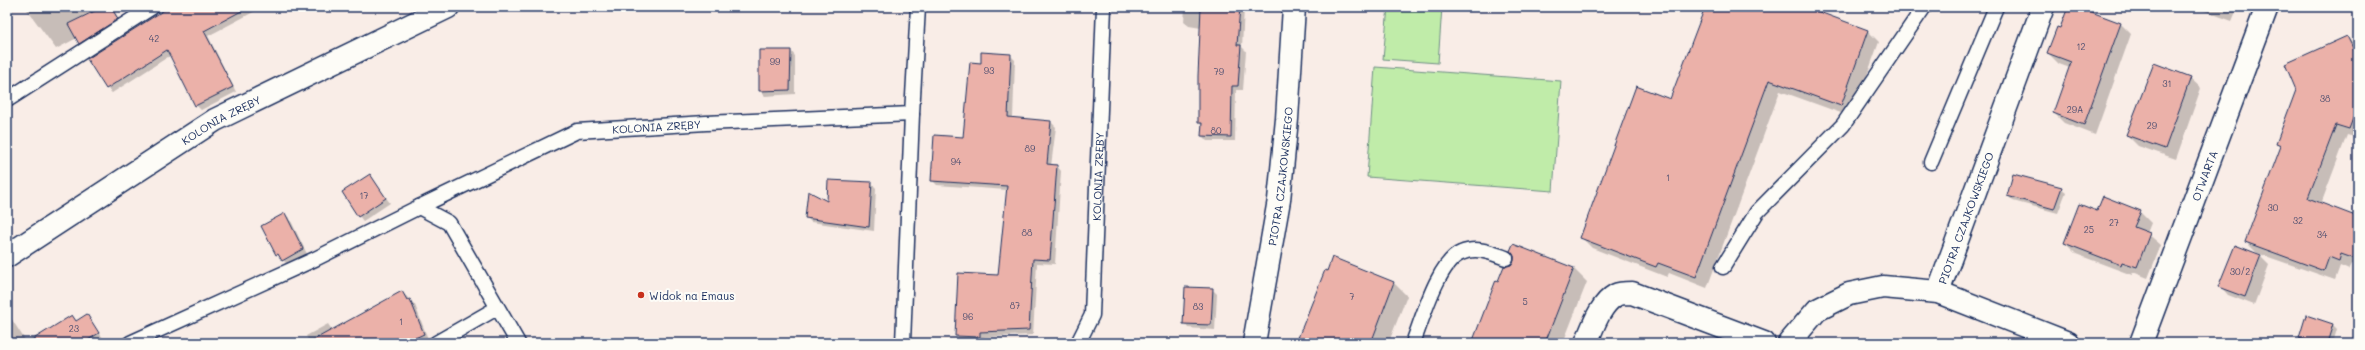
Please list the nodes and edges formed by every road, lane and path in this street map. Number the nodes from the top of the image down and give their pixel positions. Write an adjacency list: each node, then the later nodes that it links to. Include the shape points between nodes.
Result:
1 (152, 7): 10 (lane)
2 (448, 7): 14 (street, KOLONIA ZRĘBY, via 215,120)
3 (918, 7): 11 (lane)
4 (1104, 7): 23 (lane, KOLONIA ZRĘBY, via 1092,315)
5 (1294, 7): 24 (street, PIOTRA CZAJKOWSKIEGO, via 1279,200)
6 (1924, 7): 16 (lane, via 1843,125 1757,212)
7 (1996, 7): 12 (lane)
8 (2043, 7): 17 (street, PIOTRA CZAJKOWSKIEGO)
9 (2268, 7): 30 (street, OTWARTA)
10 (7, 100)
11 (912, 114): 13 (lane, KOLONIA ZRĘBY, via 577,131); 22 (lane)
12 (1931, 162)
13 (419, 208): 18 (lane, via 449,223); 19 (lane, KOLONIA ZRĘBY, via 315,259)
14 (7, 256)
15 (1506, 258): 25 (lane, via 1484,250 1474,250 1462,252 1450,259 1442,271)
16 (1723, 267)
17 (1938, 292): 28 (street, PIOTRA CZAJKOWSKIEGO, via 1883,287 1849,294 1817,310); 29 (street)
18 (497, 308): 20 (lane); 21 (lane)
19 (130, 343)
20 (436, 343)
21 (518, 343)
22 (903, 343)
23 (1078, 343)
24 (1254, 343)
25 (1413, 343)
26 (1586, 343): 27 (street, via 1596,319 1605,306 1617,295 1632,293)
27 (1764, 343)
28 (1788, 343)
29 (2068, 343)
30 (2141, 343)

